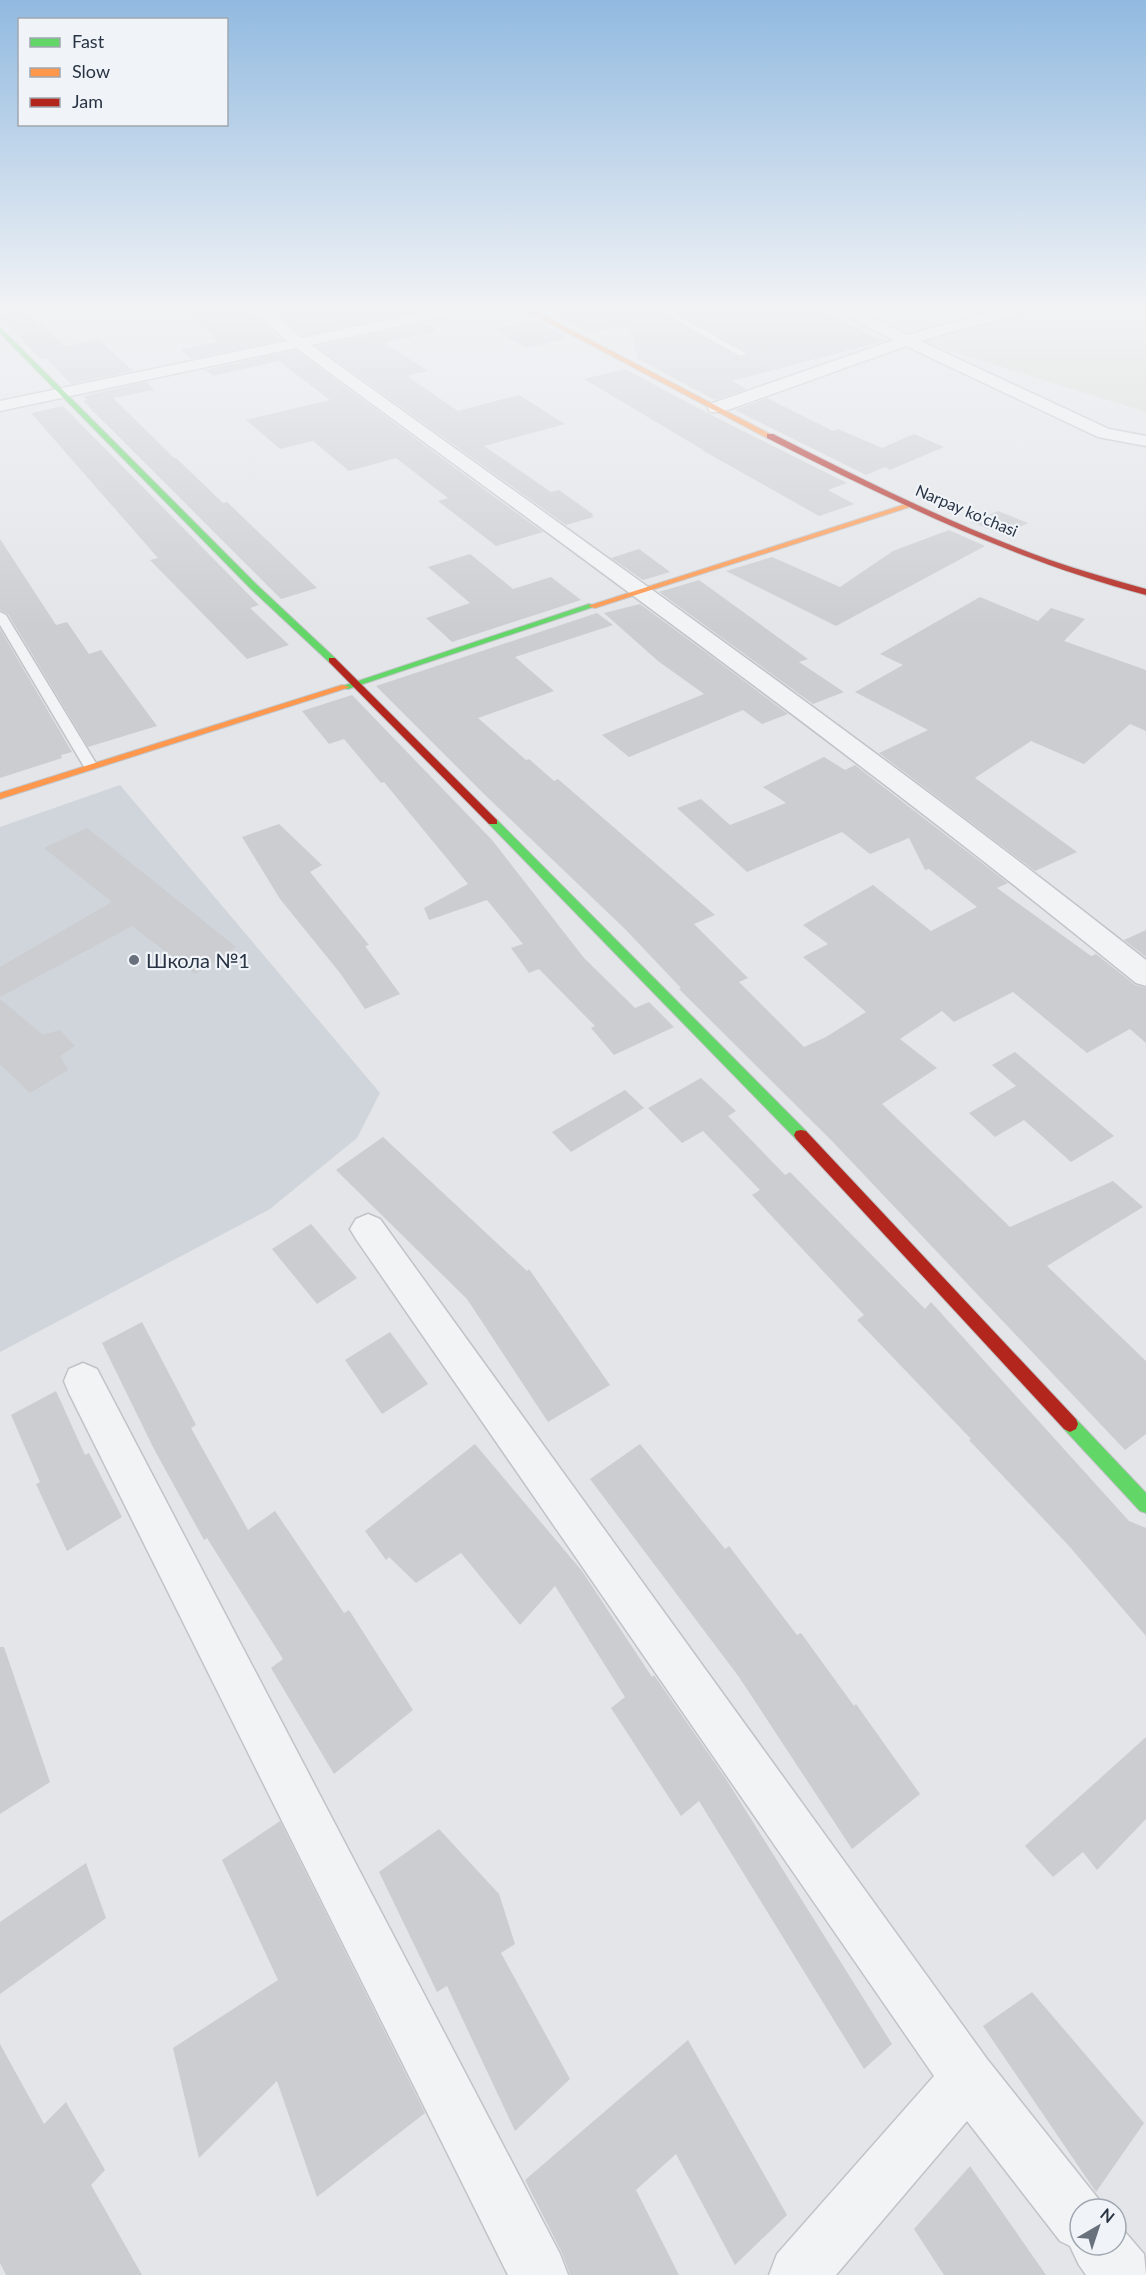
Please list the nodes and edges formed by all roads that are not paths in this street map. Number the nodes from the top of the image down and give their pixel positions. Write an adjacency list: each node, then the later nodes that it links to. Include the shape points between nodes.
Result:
1 (86, 415): 10 (street, via 254,586)
2 (397, 415): 7 (street)
3 (731, 415): 6 (street, Narpay ko'chasi)
4 (1066, 415): 5 (street, via 1104,433)
5 (1146, 441)
6 (912, 505): 7 (street); 8 (street, Narpay ko'chasi, via 1047,561)
7 (639, 590): 10 (street); 13 (street, via 1042,893)
8 (1146, 592)
9 (0, 615): 11 (lane)
10 (356, 682): 11 (street, via 217,729); 16 (street, via 818,1151)
11 (90, 765): 12 (street)
12 (0, 796)
13 (1146, 976)
14 (368, 1228): 17 (street)
15 (83, 1381): 20 (street)
16 (1146, 1505)
17 (968, 2078): 18 (street); 21 (street)
18 (1068, 2206)
19 (1109, 2257): 22 (street)
20 (539, 2275)
21 (798, 2275)
22 (1123, 2275)

